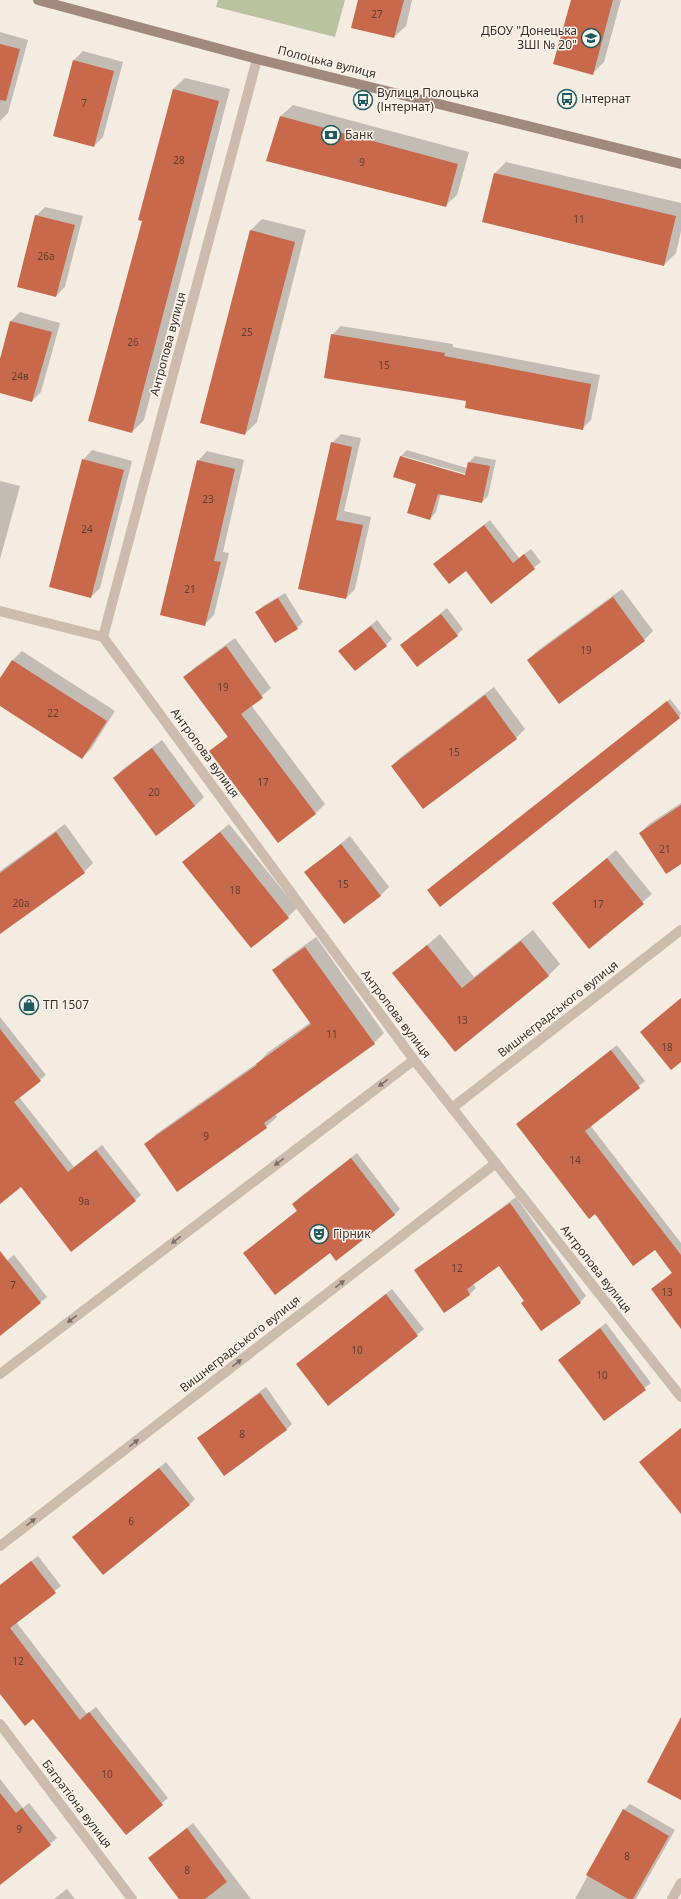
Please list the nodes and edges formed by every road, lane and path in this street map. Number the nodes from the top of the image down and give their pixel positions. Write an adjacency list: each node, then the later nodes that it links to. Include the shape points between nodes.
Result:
1 (38, 0): 2 (main road, Полоцька вулиця)
2 (257, 58): 3 (main road, Полоцька вулиця); 5 (street, Антропова вулиця)
3 (681, 164)
4 (0, 611): 5 (street)
5 (103, 637): 7 (street, Антропова вулиця)
6 (681, 930): 8 (street, Вишнеградського вулиця)
7 (414, 1060): 8 (street, Антропова вулиця); 10 (street, one-way to 10)
8 (452, 1108): 9 (street, Антропова вулиця)
9 (496, 1163): 11 (street, Антропова вулиця); 12 (street, Вишнеградського вулиця, one-way to 9)
10 (0, 1374)
11 (681, 1397)
12 (0, 1546)
13 (0, 1724): 15 (street, Багратіона вулиця)
14 (681, 1883): 16 (street)
15 (132, 1899)
16 (672, 1899)

